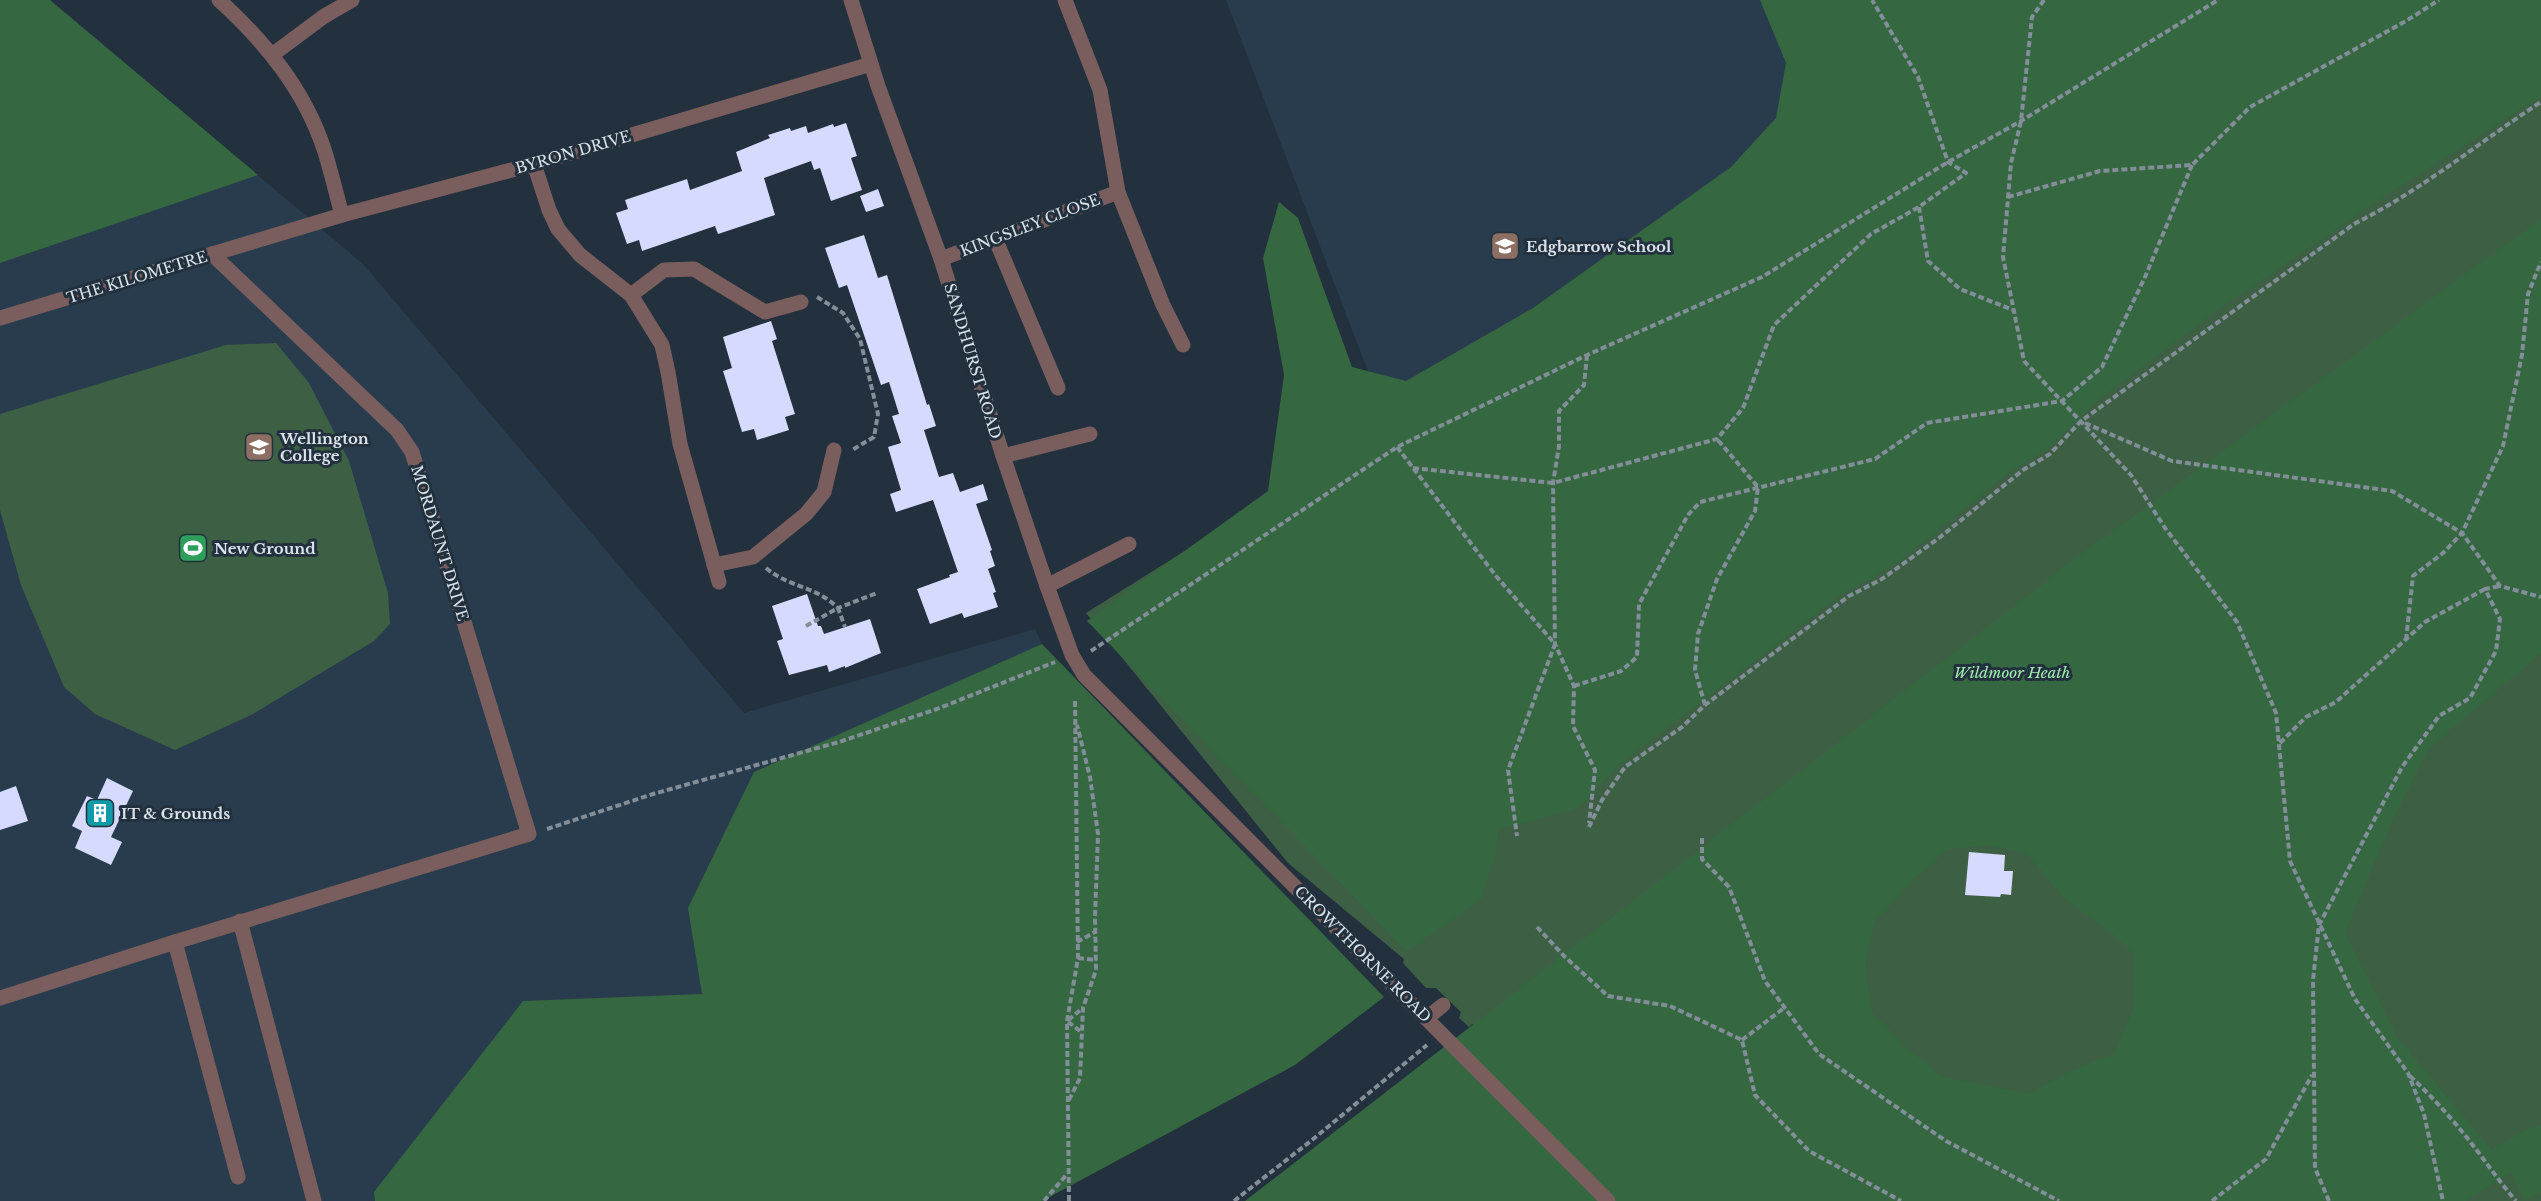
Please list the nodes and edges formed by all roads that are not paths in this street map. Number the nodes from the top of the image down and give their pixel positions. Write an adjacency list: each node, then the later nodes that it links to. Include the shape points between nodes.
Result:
1 (219, 0): 5 (street)
2 (352, 0): 5 (street)
3 (851, 0): 6 (street, SANDHURST ROAD)
4 (1065, 0): 8 (street, KINGSLEY CLOSE, via 1100,90)
5 (272, 55): 9 (street, via 307,110 323,148)
6 (871, 64): 7 (street, BYRON DRIVE); 13 (street, SANDHURST ROAD)
7 (534, 164): 9 (street, BYRON DRIVE); 14 (street, via 558,230 580,255)
8 (1118, 192): 11 (street, KINGSLEY CLOSE); 17 (street, KINGSLEY CLOSE)
9 (342, 215): 10 (street, BYRON DRIVE)
10 (274, 237): 12 (street, THE KILOMETRE)
11 (995, 238): 13 (street, KINGSLEY CLOSE); 18 (street)
12 (212, 254): 16 (street, THE KILOMETRE); 27 (street, MORDAUNT DRIVE, via 397,430 412,452 529,834)
13 (941, 259): 20 (street, SANDHURST ROAD)
14 (631, 296): 15 (street, via 664,270 694,269 765,312); 23 (street, via 662,345 680,444)
15 (801, 302)
16 (0, 318)
17 (1183, 345)
18 (1058, 388)
19 (1090, 434): 20 (street)
20 (1003, 456): 25 (street, SANDHURST ROAD)
21 (833, 457): 23 (street, via 824,492 806,514 756,555)
22 (1129, 544): 25 (street)
23 (714, 565): 24 (street)
24 (719, 582)
25 (1047, 586): 26 (street, SANDHURST ROAD, via 1072,655 1084,675)
26 (1116, 709): 31 (street, CROWTHORNE ROAD)
27 (240, 921): 28 (street); 33 (street)
28 (175, 942): 29 (street); 32 (street)
29 (0, 998)
30 (1443, 1005): 31 (street)
31 (1427, 1018): 35 (street, CROWTHORNE ROAD)
32 (238, 1177)
33 (309, 1193): 34 (street)
34 (314, 1201)
35 (1608, 1201)

